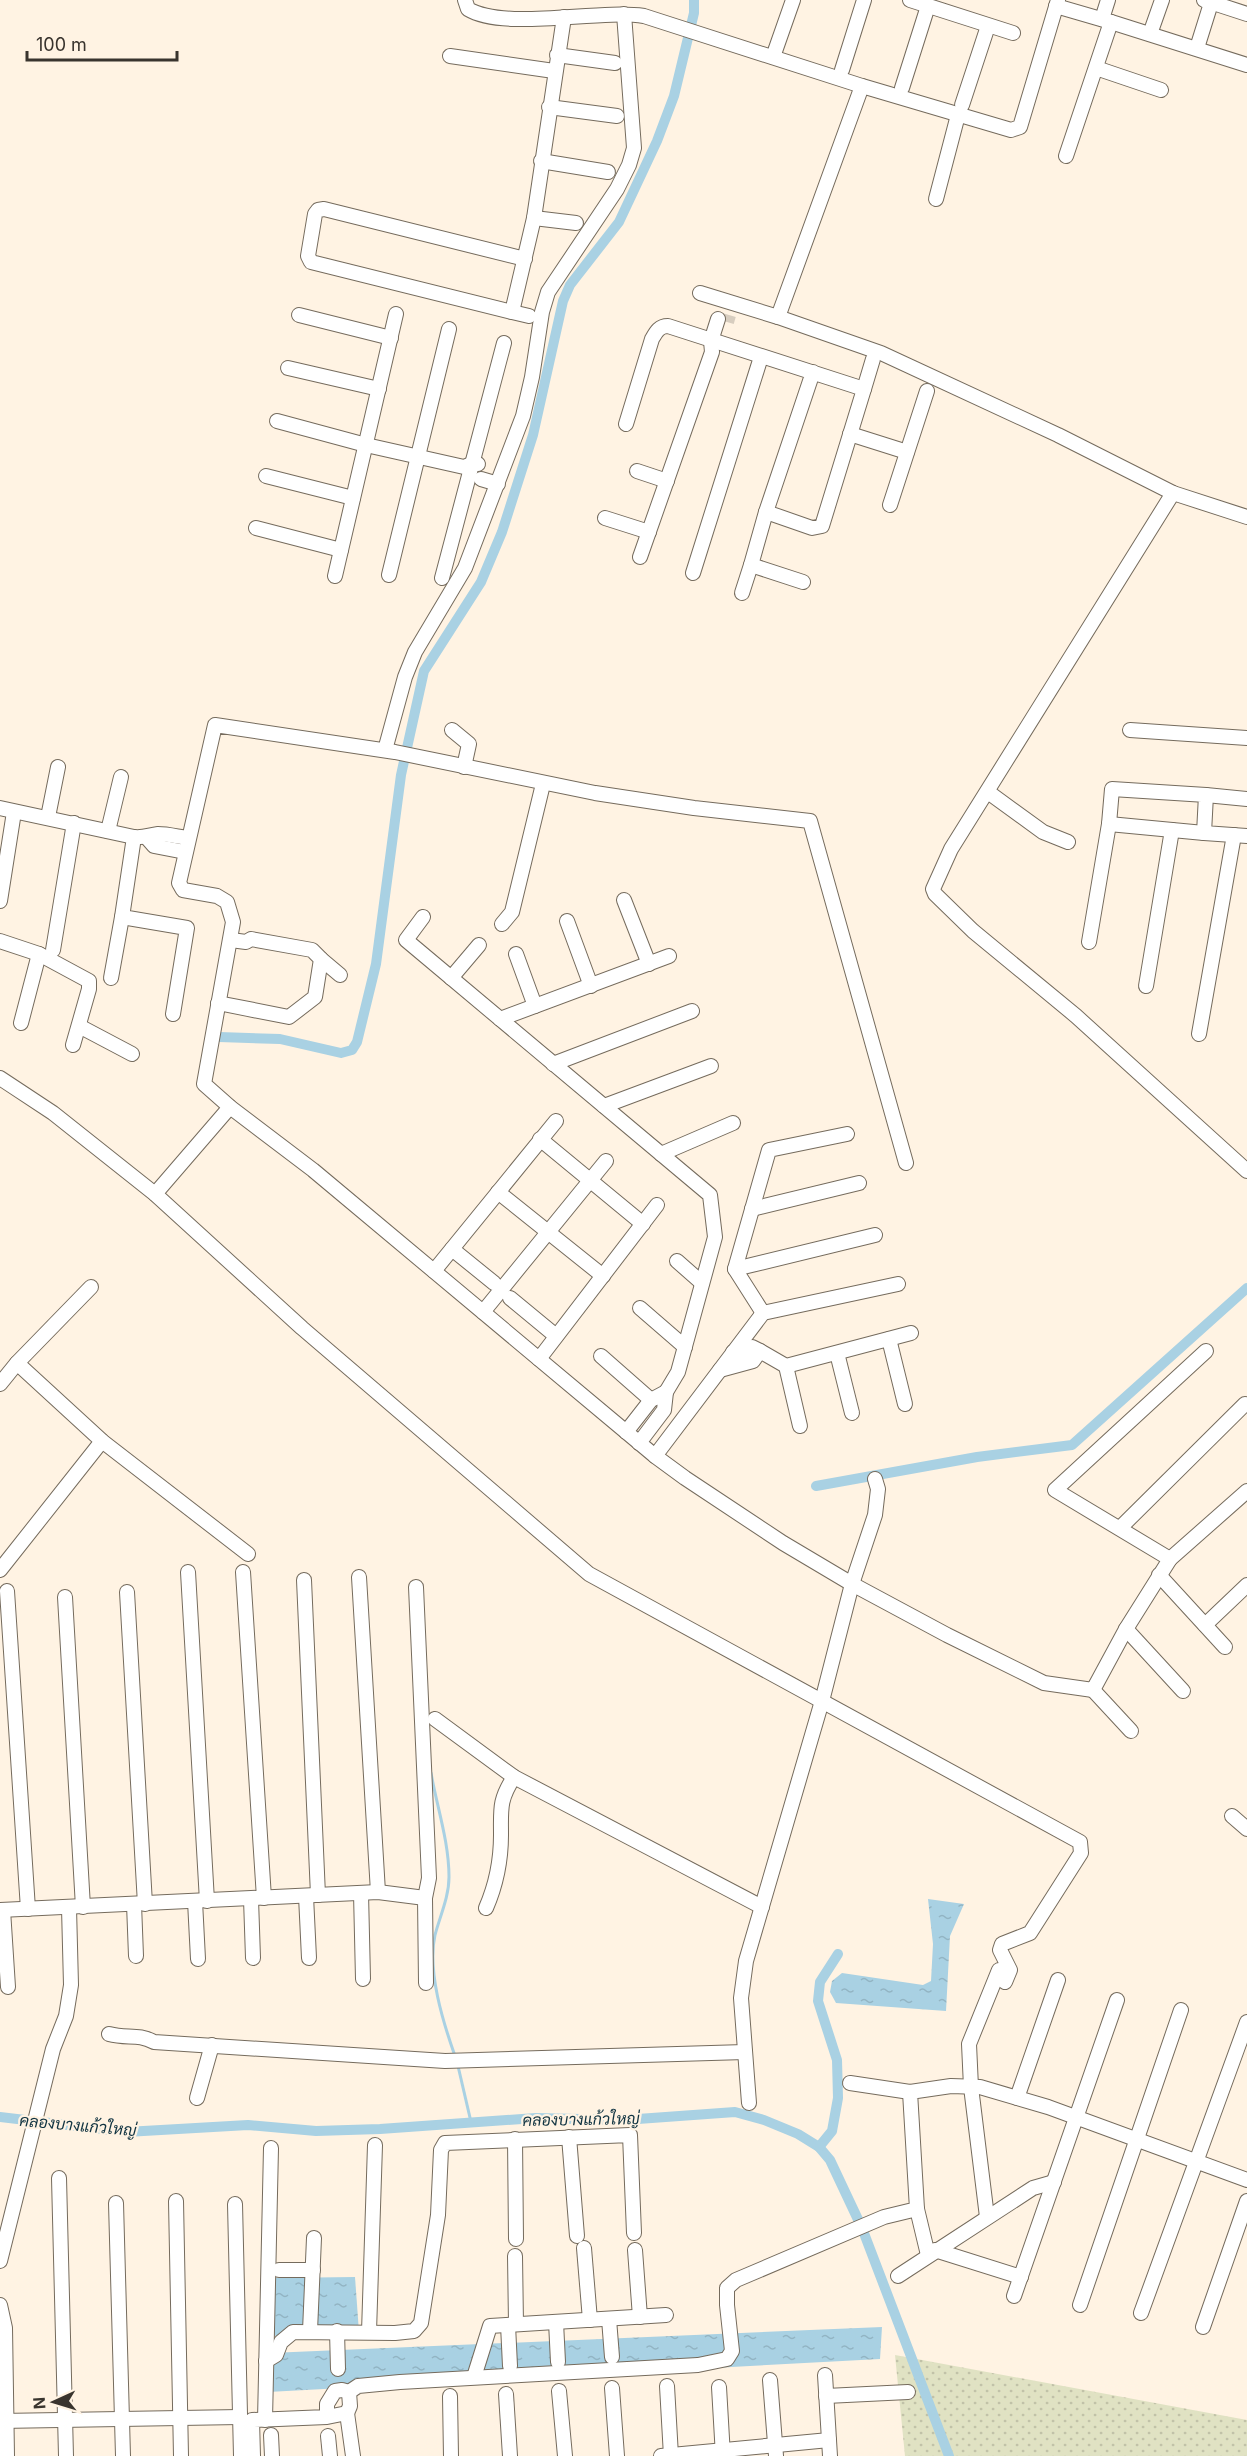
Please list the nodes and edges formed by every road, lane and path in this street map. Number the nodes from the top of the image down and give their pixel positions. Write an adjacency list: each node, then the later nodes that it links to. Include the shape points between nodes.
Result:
1 (465, 0): 12 (street, via 468,9 483,16)
2 (793, 0): 20 (street)
3 (864, 0): 24 (street)
4 (910, 0): 9 (street)
5 (1108, 0): 13 (street)
6 (1162, 0): 16 (street)
7 (1209, 1): 11 (street); 17 (street)
8 (1057, 3): 13 (street); 30 (street, via 1020,127 1011,130)
9 (928, 6): 14 (street); 27 (street)
10 (624, 14): 12 (street); 20 (street, via 644,16); 64 (street, via 634,148 629,165 598,219 548,292 523,416)
11 (1247, 14)
12 (564, 17): 18 (street)
13 (1106, 21): 16 (street); 23 (street)
14 (988, 26): 15 (street); 30 (street)
15 (1013, 33)
16 (1150, 34): 17 (street)
17 (1197, 48): 21 (street)
18 (557, 55): 22 (street); 25 (street)
19 (450, 56): 25 (street)
20 (772, 57): 26 (street)
21 (1246, 60)
22 (615, 63)
23 (1096, 68): 28 (street); 32 (street)
24 (842, 70)
25 (554, 71): 29 (street)
26 (862, 86): 30 (street); 45 (street)
27 (902, 88)
28 (1161, 90)
29 (549, 106): 31 (street); 33 (street)
30 (960, 110): 35 (street)
31 (617, 116)
32 (1065, 156)
33 (541, 161): 34 (street); 36 (street)
34 (608, 172)
35 (936, 199)
36 (534, 218): 37 (street); 38 (street)
37 (576, 223)
38 (525, 259): 40 (street); 40 (street, via 324,209 315,214 308,256 311,262)
39 (700, 293): 41 (street)
40 (512, 312): 44 (street)
41 (725, 313): 45 (street); 49 (street)
42 (396, 314): 47 (street)
43 (299, 315): 47 (street)
44 (529, 316)
45 (778, 317): 69 (street, via 920,369)
46 (449, 328): 62 (street)
47 (391, 338): 54 (street)
48 (504, 343): 63 (street)
49 (714, 345): 50 (street); 58 (street, via 668,326 657,330); 67 (street)
50 (761, 357): 53 (street); 80 (street)
51 (873, 359): 55 (street)
52 (288, 368): 54 (street)
53 (813, 372): 55 (street); 72 (street)
54 (379, 389): 60 (street)
55 (864, 389): 59 (street)
56 (927, 391): 61 (street)
57 (277, 422): 60 (street)
58 (626, 424)
59 (850, 434): 61 (street); 72 (street, via 822,526 812,528)
60 (366, 445): 62 (street); 70 (street)
61 (907, 452): 71 (street)
62 (418, 457): 63 (street); 81 (street)
63 (475, 470): 64 (street); 68 (street); 83 (street)
64 (503, 470): 68 (street)
65 (637, 471): 67 (street)
66 (266, 476): 70 (street)
67 (667, 481): 76 (street)
68 (498, 484): 89 (street, via 465,568 415,652 405,677)
69 (1173, 493): 73 (street); 94 (street)
70 (353, 498): 77 (street)
71 (890, 505)
72 (766, 512): 79 (street)
73 (1247, 517)
74 (605, 518): 76 (street)
75 (256, 528): 77 (street)
76 (649, 532): 78 (street)
77 (341, 550): 82 (street)
78 (640, 556)
79 (751, 565): 84 (street); 85 (street)
80 (693, 573)
81 (389, 575)
82 (335, 576)
83 (442, 578)
84 (803, 582)
85 (742, 593)
86 (452, 730): 91 (street, via 469,744)
87 (1130, 730): 88 (street)
88 (1247, 738)
89 (396, 752): 91 (street); 107 (street, via 215,725)
90 (58, 767): 99 (street)
91 (464, 767): 93 (street)
92 (121, 777): 103 (street)
93 (543, 784): 116 (street, via 512,912); 154 (street, via 694,808 810,821)
94 (987, 792): 108 (street, via 1043,832); 155 (street, via 951,849 934,884 935,894)
95 (1206, 795): 96 (street); 101 (street, via 1112,789); 104 (street)
96 (1247, 799)
97 (0, 808): 98 (street)
98 (14, 812): 99 (street); 111 (street)
99 (48, 817): 100 (street)
100 (74, 823): 103 (street); 122 (street)
101 (1109, 824): 102 (street); 120 (street)
102 (1172, 830): 104 (street); 132 (street)
103 (108, 831): 106 (street)
104 (1204, 833): 105 (street)
105 (1241, 835): 140 (street)
106 (140, 838): 107 (street, via 155,834); 109 (street, via 154,846); 112 (street)
107 (188, 838): 109 (street)
108 (1068, 842)
109 (185, 852): 115 (street, via 179,883 183,890 217,896 227,902)
110 (624, 900): 127 (street)
111 (0, 901)
112 (122, 917): 129 (street); 136 (street, via 187,928)
113 (423, 917): 130 (street, via 406,940)
114 (567, 921): 131 (street)
115 (233, 922): 117 (street); 118 (street)
116 (502, 924)
117 (251, 939): 118 (street); 126 (street, via 312,950)
118 (231, 940): 133 (street)
119 (0, 941): 123 (street)
120 (1089, 942)
121 (479, 945): 130 (street)
122 (53, 950)
123 (39, 954): 138 (street); 139 (street, via 89,981)
124 (516, 954): 134 (street)
125 (669, 956): 127 (street)
126 (321, 959): 128 (street); 133 (street, via 315,998 289,1017)
127 (649, 964): 131 (street)
128 (340, 975)
129 (111, 978)
130 (451, 978): 137 (street)
131 (591, 986): 134 (street)
132 (1146, 986)
133 (218, 1003): 147 (street, via 204,1084)
134 (535, 1006): 137 (street)
135 (692, 1011): 143 (street)
136 (173, 1014)
137 (500, 1019): 143 (street)
138 (21, 1023)
139 (79, 1026): 141 (street); 142 (street)
140 (1199, 1035)
141 (73, 1045)
142 (132, 1054)
143 (553, 1064): 146 (street)
144 (711, 1066): 146 (street)
145 (0, 1078): 159 (street, via 53,1113)
146 (604, 1106): 152 (street)
147 (230, 1107): 159 (street); 168 (street)
148 (556, 1121): 151 (street)
149 (733, 1124): 152 (street)
150 (847, 1134): 161 (street, via 769,1150)
151 (540, 1139): 156 (street); 158 (street)
152 (661, 1154): 171 (street, via 710,1195 715,1237)
153 (606, 1161): 156 (street)
154 (906, 1163)
155 (1247, 1171)
156 (590, 1180): 162 (street); 163 (street)
157 (859, 1183): 161 (street)
158 (498, 1192): 163 (street); 165 (street)
159 (155, 1194): 224 (street, via 302,1328 572,1561 617,1590)
160 (657, 1204): 162 (street)
161 (752, 1209): 167 (street)
162 (643, 1224): 169 (street)
163 (548, 1232): 169 (street); 176 (street)
164 (875, 1235): 167 (street)
165 (452, 1249): 168 (street); 170 (street)
166 (677, 1261): 171 (street)
167 (735, 1269): 177 (street)
168 (434, 1271): 176 (street)
169 (603, 1276): 179 (street)
170 (494, 1283)
171 (702, 1283): 181 (street)
172 (898, 1284): 177 (street)
173 (91, 1287): 188 (street)
174 (510, 1298): 179 (street)
175 (640, 1308): 181 (street)
176 (483, 1312): 187 (street)
177 (763, 1313): 184 (street)
178 (911, 1333): 180 (street)
179 (556, 1336): 187 (street)
180 (889, 1339): 185 (street); 194 (street)
181 (685, 1347): 192 (street, via 678,1372)
182 (760, 1351): 184 (street, via 752,1347); 189 (street); 190 (street, via 753,1361)
183 (1206, 1351): 204 (street, via 1055,1490)
184 (733, 1352): 190 (street)
185 (837, 1353): 189 (street); 196 (street)
186 (601, 1356): 193 (street)
187 (539, 1359): 198 (street)
188 (18, 1363): 191 (street); 199 (street)
189 (786, 1366): 197 (street)
190 (720, 1370): 201 (street)
191 (0, 1384)
192 (666, 1392): 193 (street); 200 (street, via 664,1410)
193 (651, 1400): 198 (street)
194 (906, 1404)
195 (1245, 1404): 204 (street)
196 (852, 1413)
197 (800, 1426)
198 (626, 1432): 200 (street)
199 (102, 1441): 205 (street); 207 (street)
200 (639, 1443): 201 (street)
201 (655, 1456): 213 (street, via 783,1543)
202 (874, 1479): 213 (street, via 878,1490 875,1515)
203 (1247, 1491): 206 (street)
204 (1120, 1528): 206 (street)
205 (248, 1554)
206 (1170, 1559): 210 (street)
207 (0, 1570)
208 (189, 1572): 235 (street)
209 (243, 1572): 234 (street)
210 (1159, 1575): 219 (street); 220 (street)
211 (359, 1577): 230 (street)
212 (304, 1580): 232 (street)
213 (852, 1584): 222 (street, via 1044,1683); 224 (street)
214 (1247, 1585): 219 (street)
215 (416, 1587): 233 (street, via 429,1878)
216 (7, 1591): 240 (street)
217 (127, 1592): 236 (street)
218 (65, 1597): 237 (street)
219 (1205, 1625): 221 (street)
220 (1126, 1629): 222 (street); 223 (street)
221 (1225, 1647)
222 (1093, 1690): 226 (street)
223 (1183, 1692)
224 (822, 1701): 238 (street); 257 (street, via 1080,1842 1081,1853 1030,1933 1002,1944 1000,1950 1010,1970 1002,1976 969,2044)
225 (435, 1719): 227 (street)
226 (1131, 1731)
227 (514, 1777): 238 (street); 239 (street, via 501,1801 498,1871)
228 (1232, 1816): 229 (street)
229 (1247, 1829)
230 (378, 1892): 231 (street); 233 (street)
231 (361, 1893): 232 (street); 246 (street)
232 (312, 1896): 234 (street); 244 (street)
233 (425, 1898): 248 (street)
234 (258, 1899): 235 (street); 243 (street)
235 (201, 1901): 236 (street); 245 (street)
236 (139, 1904): 237 (street); 242 (street)
237 (76, 1907): 240 (street); 284 (street, via 66,2016 53,2049)
238 (762, 1907): 255 (street, via 742,1981)
239 (486, 1908)
240 (28, 1909): 241 (street)
241 (2, 1910): 249 (street)
242 (136, 1956)
243 (253, 1958)
244 (309, 1958)
245 (198, 1959)
246 (363, 1979)
247 (1058, 1980): 260 (street)
248 (426, 1983)
249 (8, 1987)
250 (1117, 2000): 262 (street)
251 (1181, 2010): 265 (street)
252 (1247, 2022): 268 (street)
253 (109, 2034): 254 (street, via 146,2037 154,2042)
254 (212, 2044): 255 (street, via 452,2061); 259 (street)
255 (745, 2052): 261 (street)
256 (850, 2083): 258 (street)
257 (971, 2087): 258 (street); 260 (street); 277 (street)
258 (909, 2092): 276 (street)
259 (197, 2098)
260 (1017, 2098): 262 (street)
261 (749, 2103)
262 (1076, 2118): 265 (street); 271 (street)
263 (569, 2137): 264 (street); 278 (street, via 630,2135); 296 (street)
264 (515, 2139): 280 (street); 302 (street, via 445,2143 441,2150 438,2214 421,2323 414,2331)
265 (1137, 2140): 268 (street); 291 (street)
266 (375, 2145): 302 (street)
267 (270, 2148): 304 (street)
268 (1196, 2162): 270 (street); 292 (street)
269 (59, 2178): 325 (street)
270 (1247, 2180)
271 (1054, 2182): 277 (street, via 1033,2188); 288 (street)
272 (176, 2201): 323 (street)
273 (1247, 2201): 299 (street)
274 (116, 2203): 324 (street)
275 (234, 2204): 321 (street)
276 (917, 2209): 282 (street); 309 (street, via 884,2217 736,2280 727,2288 732,2351 726,2359 698,2365)
277 (987, 2217): 282 (street)
278 (634, 2233)
279 (314, 2238): 286 (street)
280 (516, 2239)
281 (635, 2250): 294 (street)
282 (931, 2252): 287 (street); 288 (street)
283 (515, 2256): 298 (street)
284 (0, 2261)
285 (279, 2270): 286 (street)
286 (313, 2271): 300 (street)
287 (898, 2276)
288 (1021, 2277): 289 (street)
289 (1014, 2296)
290 (0, 2305): 327 (street, via 5,2328)
291 (1080, 2305)
292 (1141, 2313)
293 (666, 2315): 294 (street)
294 (640, 2317): 295 (street)
295 (609, 2319): 296 (street); 303 (street)
296 (590, 2320): 297 (street)
297 (556, 2322): 298 (street); 305 (street)
298 (512, 2325): 306 (street); 309 (street, via 490,2326)
299 (1203, 2327)
300 (310, 2331): 301 (street); 304 (street, via 293,2332 281,2342 276,2355)
301 (337, 2331): 302 (street); 307 (street)
302 (369, 2332)
303 (612, 2357)
304 (266, 2361): 326 (street)
305 (558, 2362)
306 (510, 2366)
307 (338, 2369)
308 (825, 2375): 319 (street)
309 (474, 2377): 315 (street, via 357,2386)
310 (770, 2380): 331 (street)
311 (667, 2386): 346 (street)
312 (719, 2387): 332 (street)
313 (612, 2388): 345 (street)
314 (559, 2391): 344 (street)
315 (349, 2392): 320 (street); 322 (street, via 335,2391 327,2404)
316 (908, 2392): 319 (street)
317 (506, 2394): 343 (street)
318 (450, 2396): 342 (street)
319 (826, 2396): 330 (street)
320 (347, 2413): 322 (street); 341 (street)
321 (240, 2417): 323 (street); 337 (street)
322 (327, 2417): 326 (street)
323 (180, 2418): 324 (street); 336 (street)
324 (122, 2419): 325 (street); 335 (street)
325 (66, 2420): 327 (street); 334 (street)
326 (265, 2420): 338 (street, via 252,2420)
327 (3, 2421): 333 (street)
328 (271, 2435): 339 (street)
329 (328, 2436): 340 (street)
330 (829, 2440): 331 (street); 347 (street)
331 (775, 2450): 332 (street)
332 (723, 2453): 346 (street)
333 (7, 2456)
334 (66, 2456)
335 (123, 2456)
336 (181, 2456)
337 (241, 2456)
338 (253, 2456)
339 (272, 2456)
340 (330, 2456)
341 (353, 2456)
342 (451, 2456)
343 (510, 2456)
344 (566, 2456)
345 (617, 2456)
346 (668, 2456)
347 (830, 2456)

